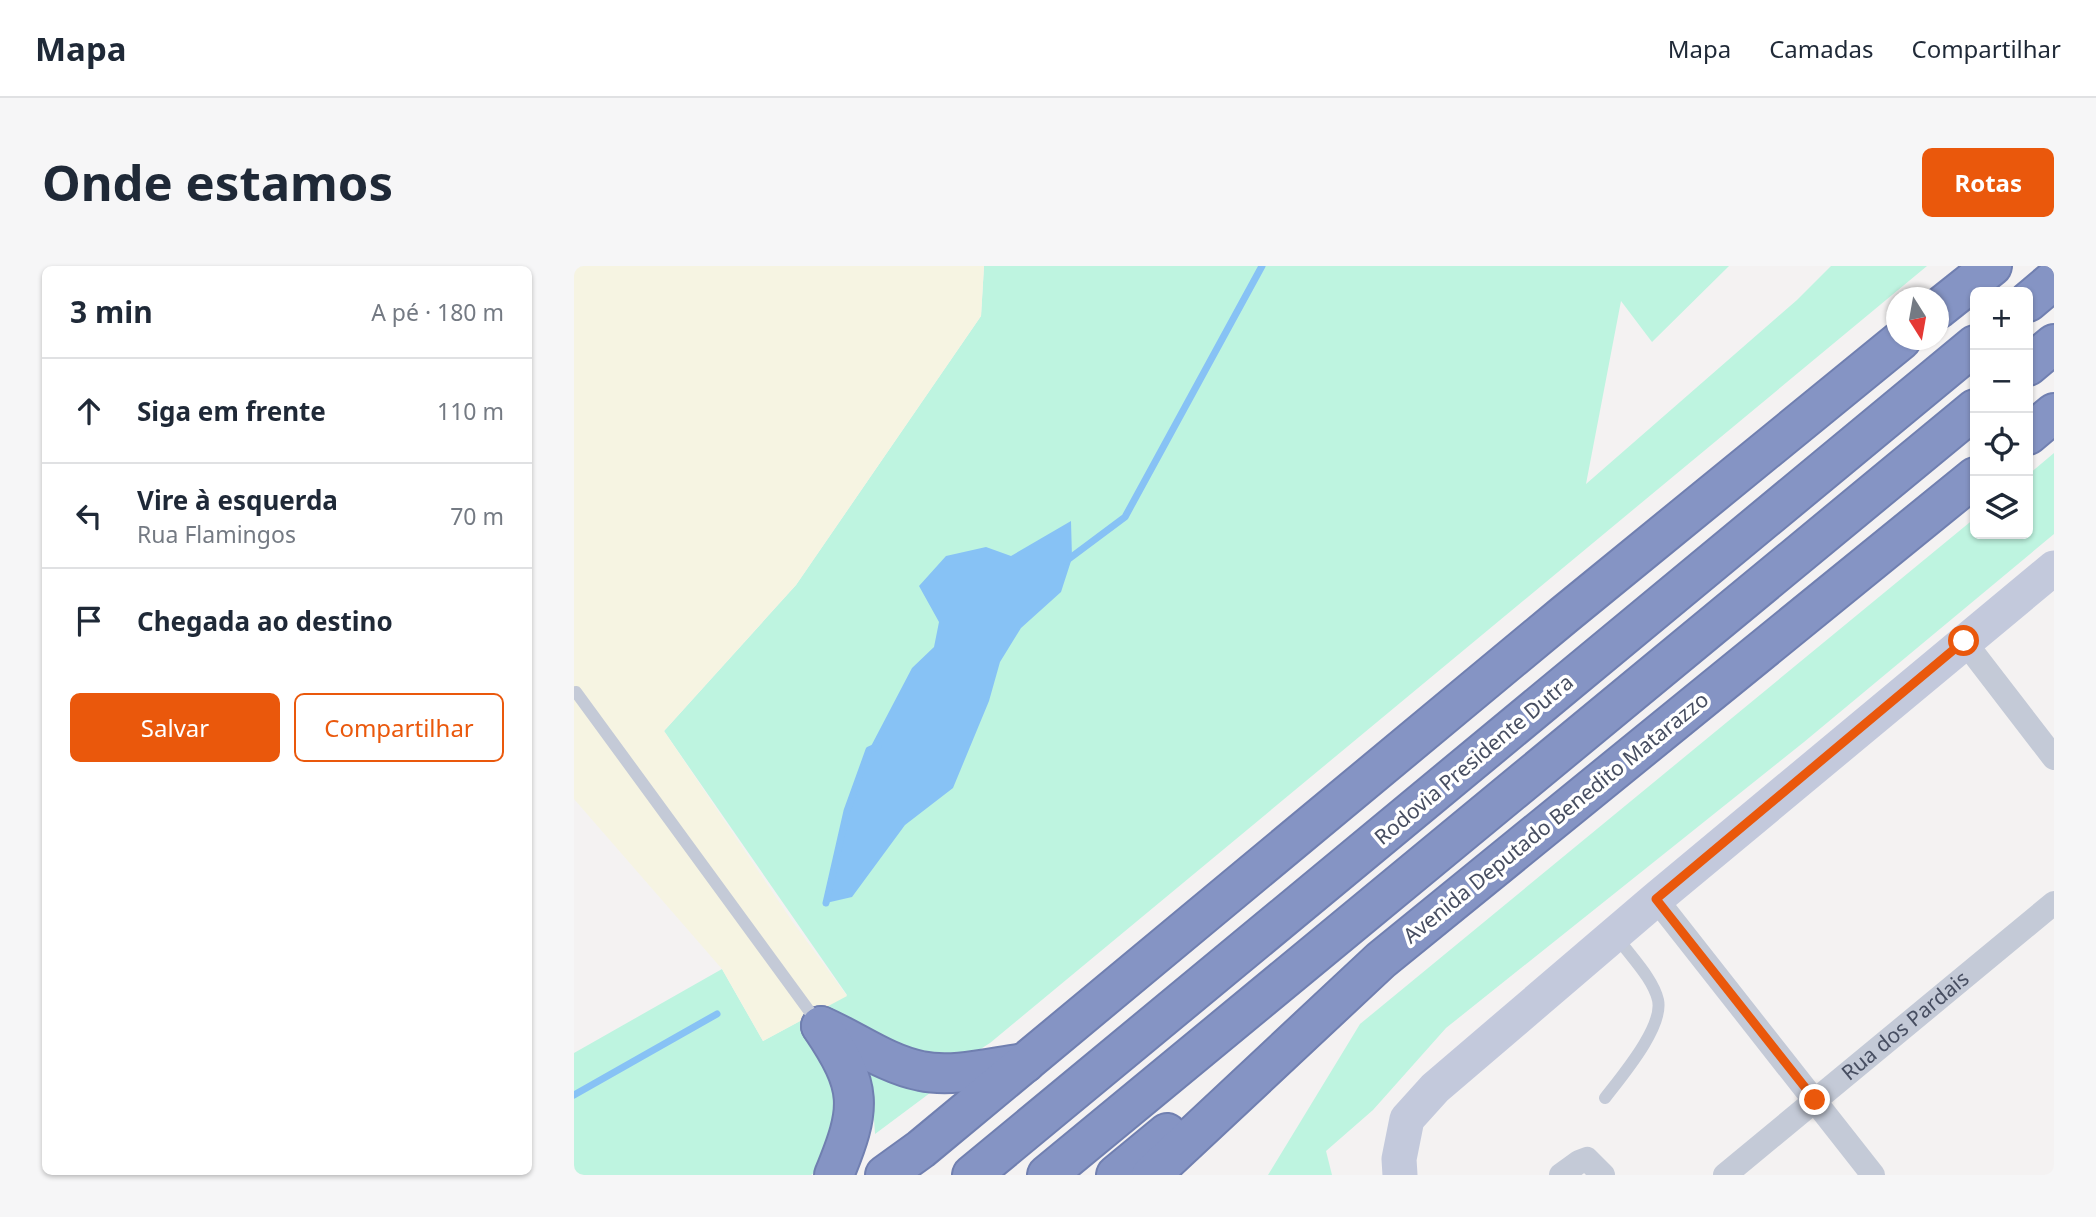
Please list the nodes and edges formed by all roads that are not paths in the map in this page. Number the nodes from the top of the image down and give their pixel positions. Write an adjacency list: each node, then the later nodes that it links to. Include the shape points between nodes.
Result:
1 (1992, 266): 4 (highway)
2 (2054, 280): 3 (highway)
3 (2033, 298)
4 (1949, 300)
5 (2054, 344): 8 (highway)
6 (1970, 349): 28 (highway, Rodovia Presidente Dutra)
7 (1889, 350): 22 (highway)
8 (2033, 362)
9 (1970, 413): 29 (highway)
10 (2054, 413): 11 (highway)
11 (2033, 431)
12 (1970, 481): 20 (highway, Avenida Deputado Benedito Matarazzo)
13 (2054, 568): 14 (main road)
14 (1964, 641): 16 (street); 17 (main road)
15 (576, 692): 21 (lane)
16 (2054, 758)
17 (1656, 899): 19 (main road); 24 (street)
18 (2054, 904): 24 (street, Rua dos Pardais)
19 (1614, 934): 23 (lane, via 1653,986 1659,1003 1654,1027); 25 (main road, via 1434,1088 1407,1119)
20 (1381, 960): 30 (highway); 31 (highway, Avenida Deputado Benedito Matarazzo)
21 (812, 1014): 22 (highway, via 893,1063 923,1072); 26 (highway, via 845,1063 855,1112)
22 (1025, 1063): 27 (highway)
23 (1605, 1098)
24 (1815, 1100): 34 (street, Rua dos Pardais); 35 (street)
25 (1400, 1167)
26 (834, 1175)
27 (886, 1175)
28 (972, 1175)
29 (1047, 1175)
30 (1116, 1175)
31 (1152, 1175)
32 (1561, 1175): 33 (street, via 1587,1160)
33 (1603, 1175)
34 (1725, 1175)
35 (1873, 1175)

